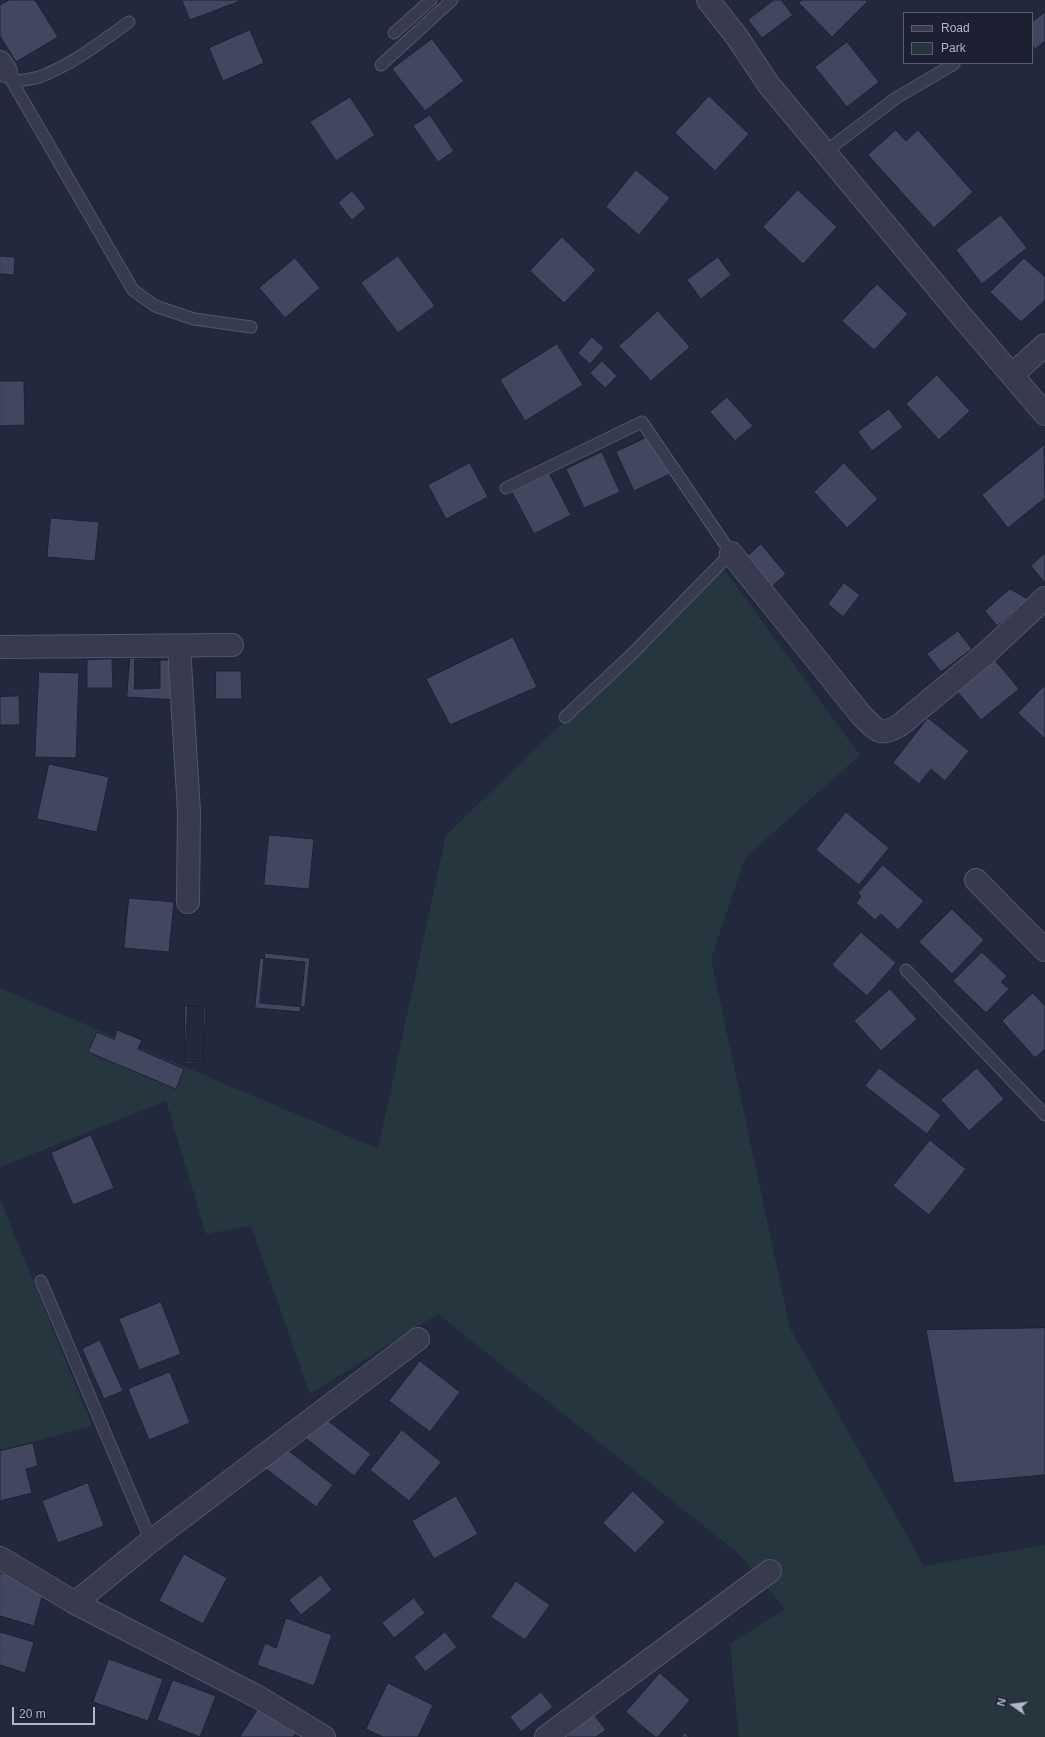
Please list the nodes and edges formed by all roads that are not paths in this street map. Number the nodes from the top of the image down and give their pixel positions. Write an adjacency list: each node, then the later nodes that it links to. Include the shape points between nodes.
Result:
1 (431, 0): 5 (lane)
2 (452, 0): 7 (lane)
3 (708, 0): 9 (street, via 769,85)
4 (130, 22): 8 (lane, via 89,50 38,77 17,81)
5 (394, 33)
6 (954, 64): 9 (lane, via 896,98)
7 (380, 65)
8 (3, 66): 10 (lane, via 133,290 155,306 194,319)
9 (825, 152): 12 (street)
10 (251, 327)
11 (1045, 345): 12 (street)
12 (1012, 375): 13 (street)
13 (1045, 414)
14 (506, 488): 15 (lane, via 642,422)
15 (731, 553): 16 (street, via 862,716 880,732 889,732 900,725 983,656); 20 (lane, via 632,654)
16 (1045, 598)
17 (232, 645): 18 (street)
18 (179, 646): 19 (street); 22 (street, via 189,812)
19 (0, 647)
20 (565, 717)
21 (976, 880): 23 (street)
22 (188, 902)
23 (1045, 950)
24 (906, 970): 25 (lane)
25 (1045, 1115)
26 (41, 1281): 28 (lane)
27 (418, 1339): 28 (street)
28 (151, 1541): 31 (street)
29 (0, 1558): 31 (street)
30 (770, 1571): 33 (street)
31 (75, 1602): 32 (street, via 258,1697)
32 (324, 1737)
33 (546, 1737)

